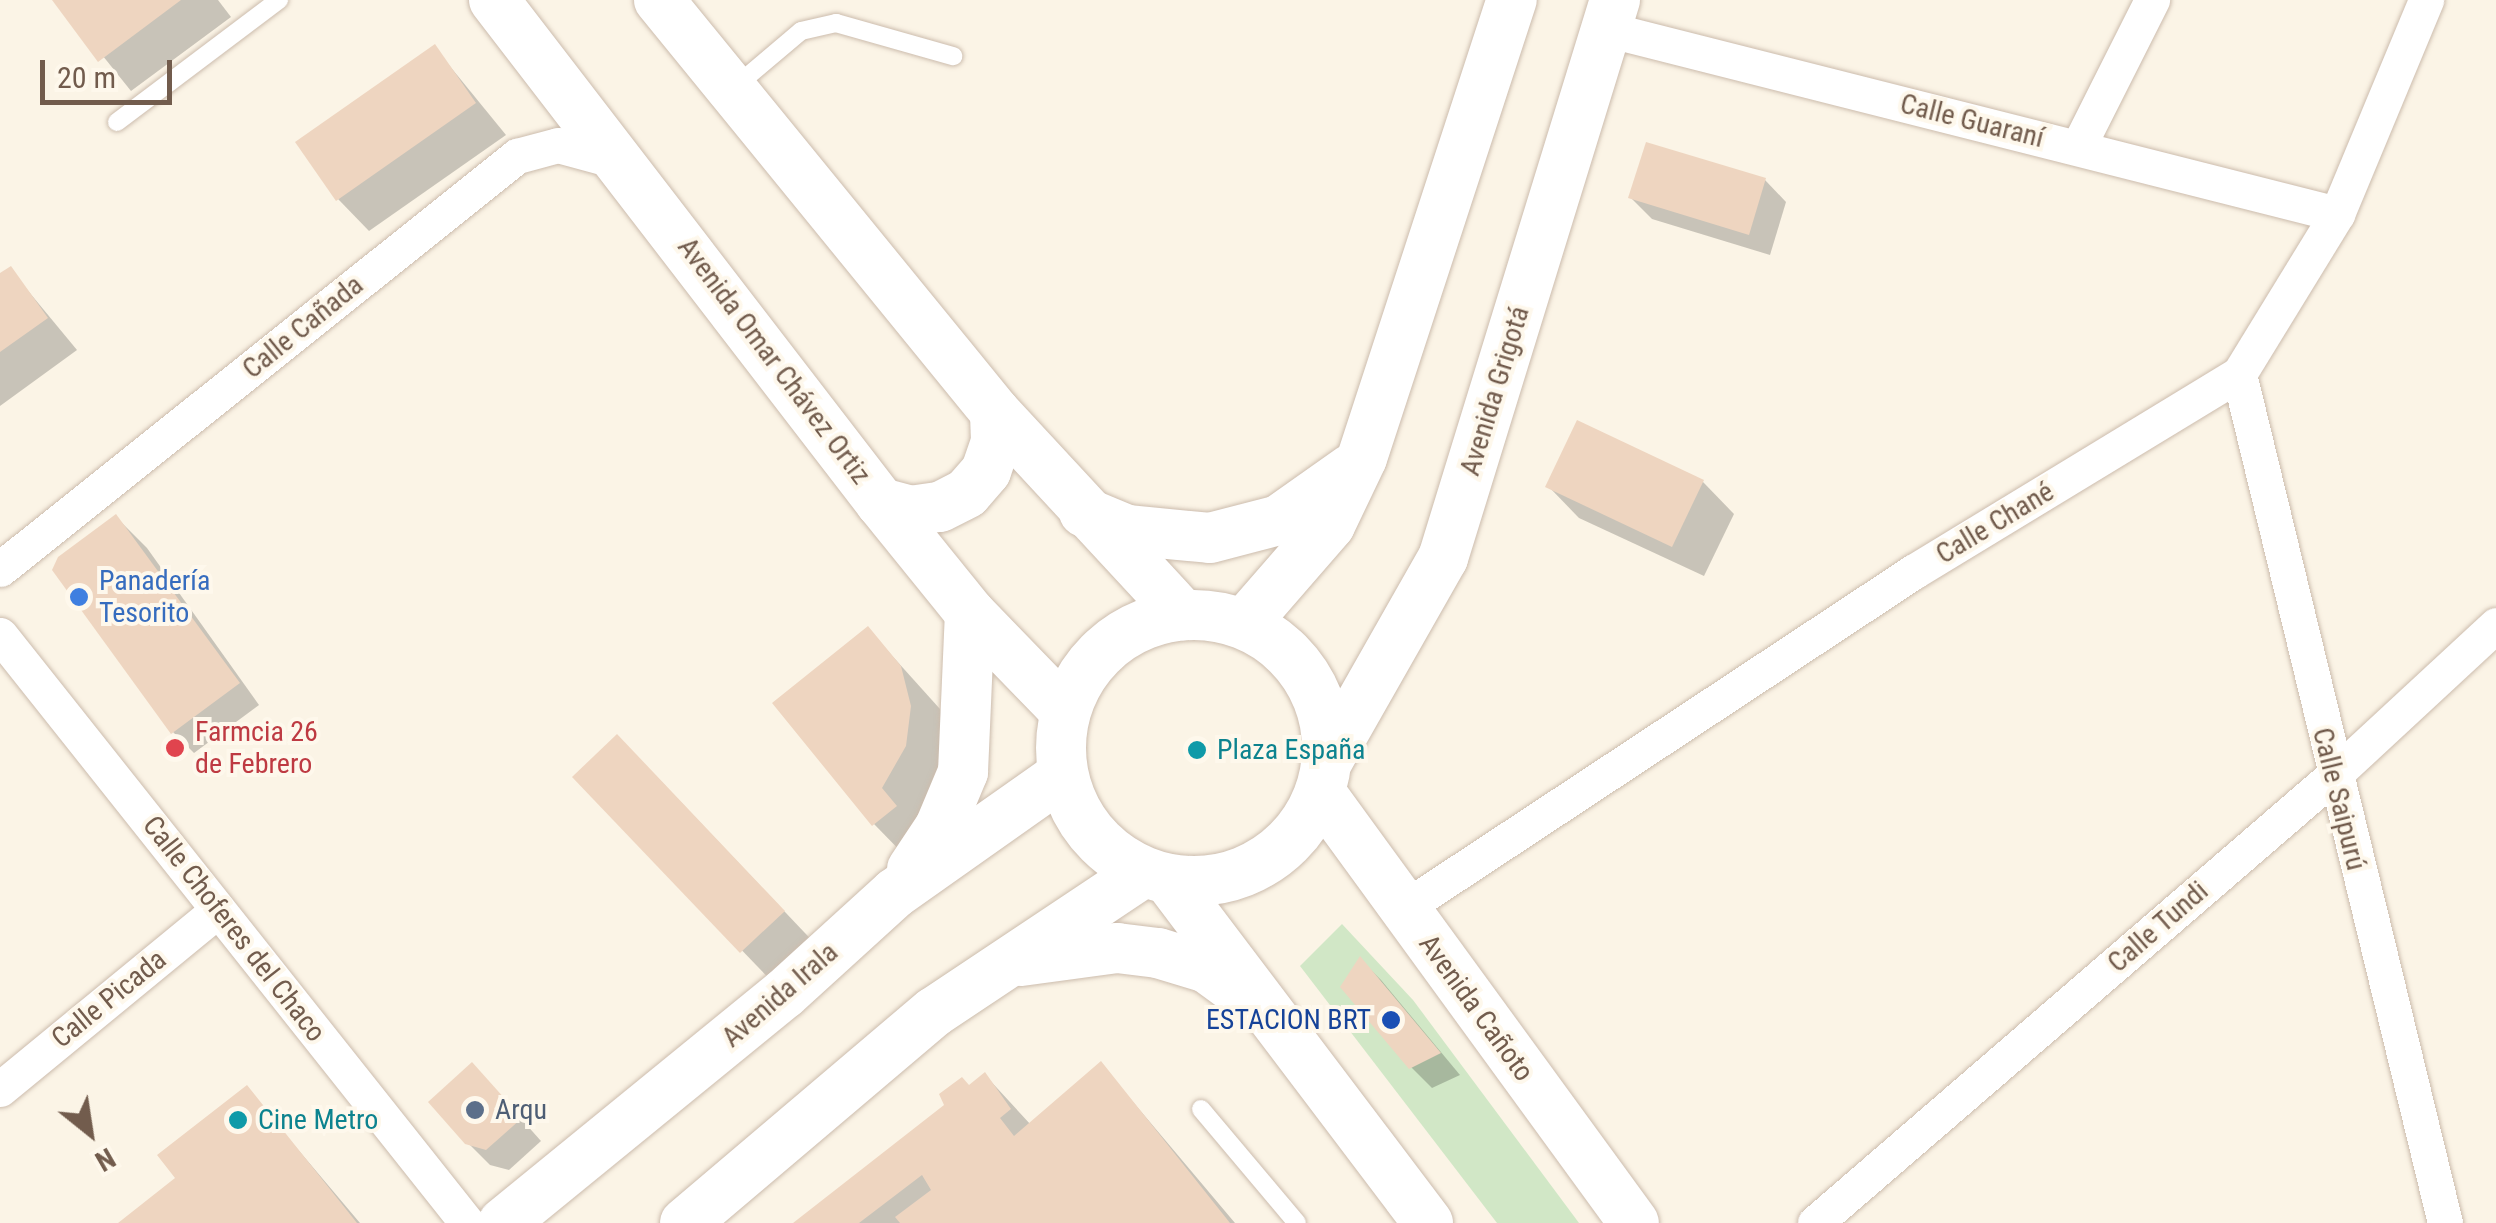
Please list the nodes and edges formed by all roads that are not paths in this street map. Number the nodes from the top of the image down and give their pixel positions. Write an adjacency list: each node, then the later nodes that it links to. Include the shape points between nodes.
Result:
1 (279, 0): 10 (lane)
2 (494, 0): 12 (main road, Avenida Omar Chávez Ortiz)
3 (659, 0): 9 (main road)
4 (1512, 0): 16 (main road)
5 (2152, 0): 11 (street)
6 (2426, 0): 13 (street, Calle Chané)
7 (1610, 15): 11 (street, Calle Guaraní); 27 (main road, Avenida Grigotá, via 1443,558)
8 (953, 56): 9 (lane, via 836,23 801,32)
9 (732, 89): 15 (main road)
10 (117, 122)
11 (2078, 147): 13 (street, Calle Guaraní)
12 (625, 164): 17 (main road, Avenida Omar Chávez Ortiz); 19 (street, Calle Cañada, via 588,148 558,146 517,156)
13 (2337, 214): 14 (street, Calle Chané)
14 (2239, 374): 28 (street, Calle Saipurú); 31 (street, Calle Chané, via 1914,572)
15 (995, 412): 17 (main road, via 996,442 967,494 910,511); 18 (main road)
16 (1362, 458): 18 (main road, via 1324,494 1279,520 1210,538 1128,530); 22 (main road, via 1330,525)
17 (881, 503): 20 (main road, Avenida Omar Chávez Ortiz)
18 (1079, 510): 21 (main road)
19 (0, 570)
20 (970, 613): 25 (main road, Avenida Omar Chávez Ortiz); 30 (main road, via 964,772 940,827)
21 (1182, 615): 22 (main road); 25 (main road, via 1148,622 1102,650)
22 (1244, 624): 27 (main road, via 1272,639 1304,672 1324,715)
23 (2496, 624): 28 (street, Calle Tundi)
24 (0, 635): 32 (street, Calle Choferes del Chaco)
25 (1066, 711): 26 (main road)
26 (1062, 775): 29 (main road, via 1090,833); 30 (main road, Avenida Irala)
27 (1323, 776): 29 (main road, via 1302,826 1265,860 1218,879); 31 (main road, Avenida Cañoto)
28 (2332, 776): 43 (street, Calle Tundi); 44 (street, Calle Saipurú)
29 (1156, 876): 33 (main road); 34 (main road)
30 (895, 893): 38 (main road, Avenida Irala, via 769,1006)
31 (1404, 908): 42 (main road, Avenida Cañoto)
32 (218, 910): 35 (street, Calle Picada); 37 (street, Calle Choferes del Chaco)
33 (1002, 964): 34 (main road, via 1074,951 1158,952 1206,968); 39 (main road, via 934,1012)
34 (1269, 1013): 41 (main road)
35 (0, 1088)
36 (1201, 1109): 40 (lane)
37 (466, 1223)
38 (503, 1223)
39 (685, 1223)
40 (1297, 1223)
41 (1428, 1223)
42 (1634, 1223)
43 (1814, 1223)
44 (2444, 1223)

